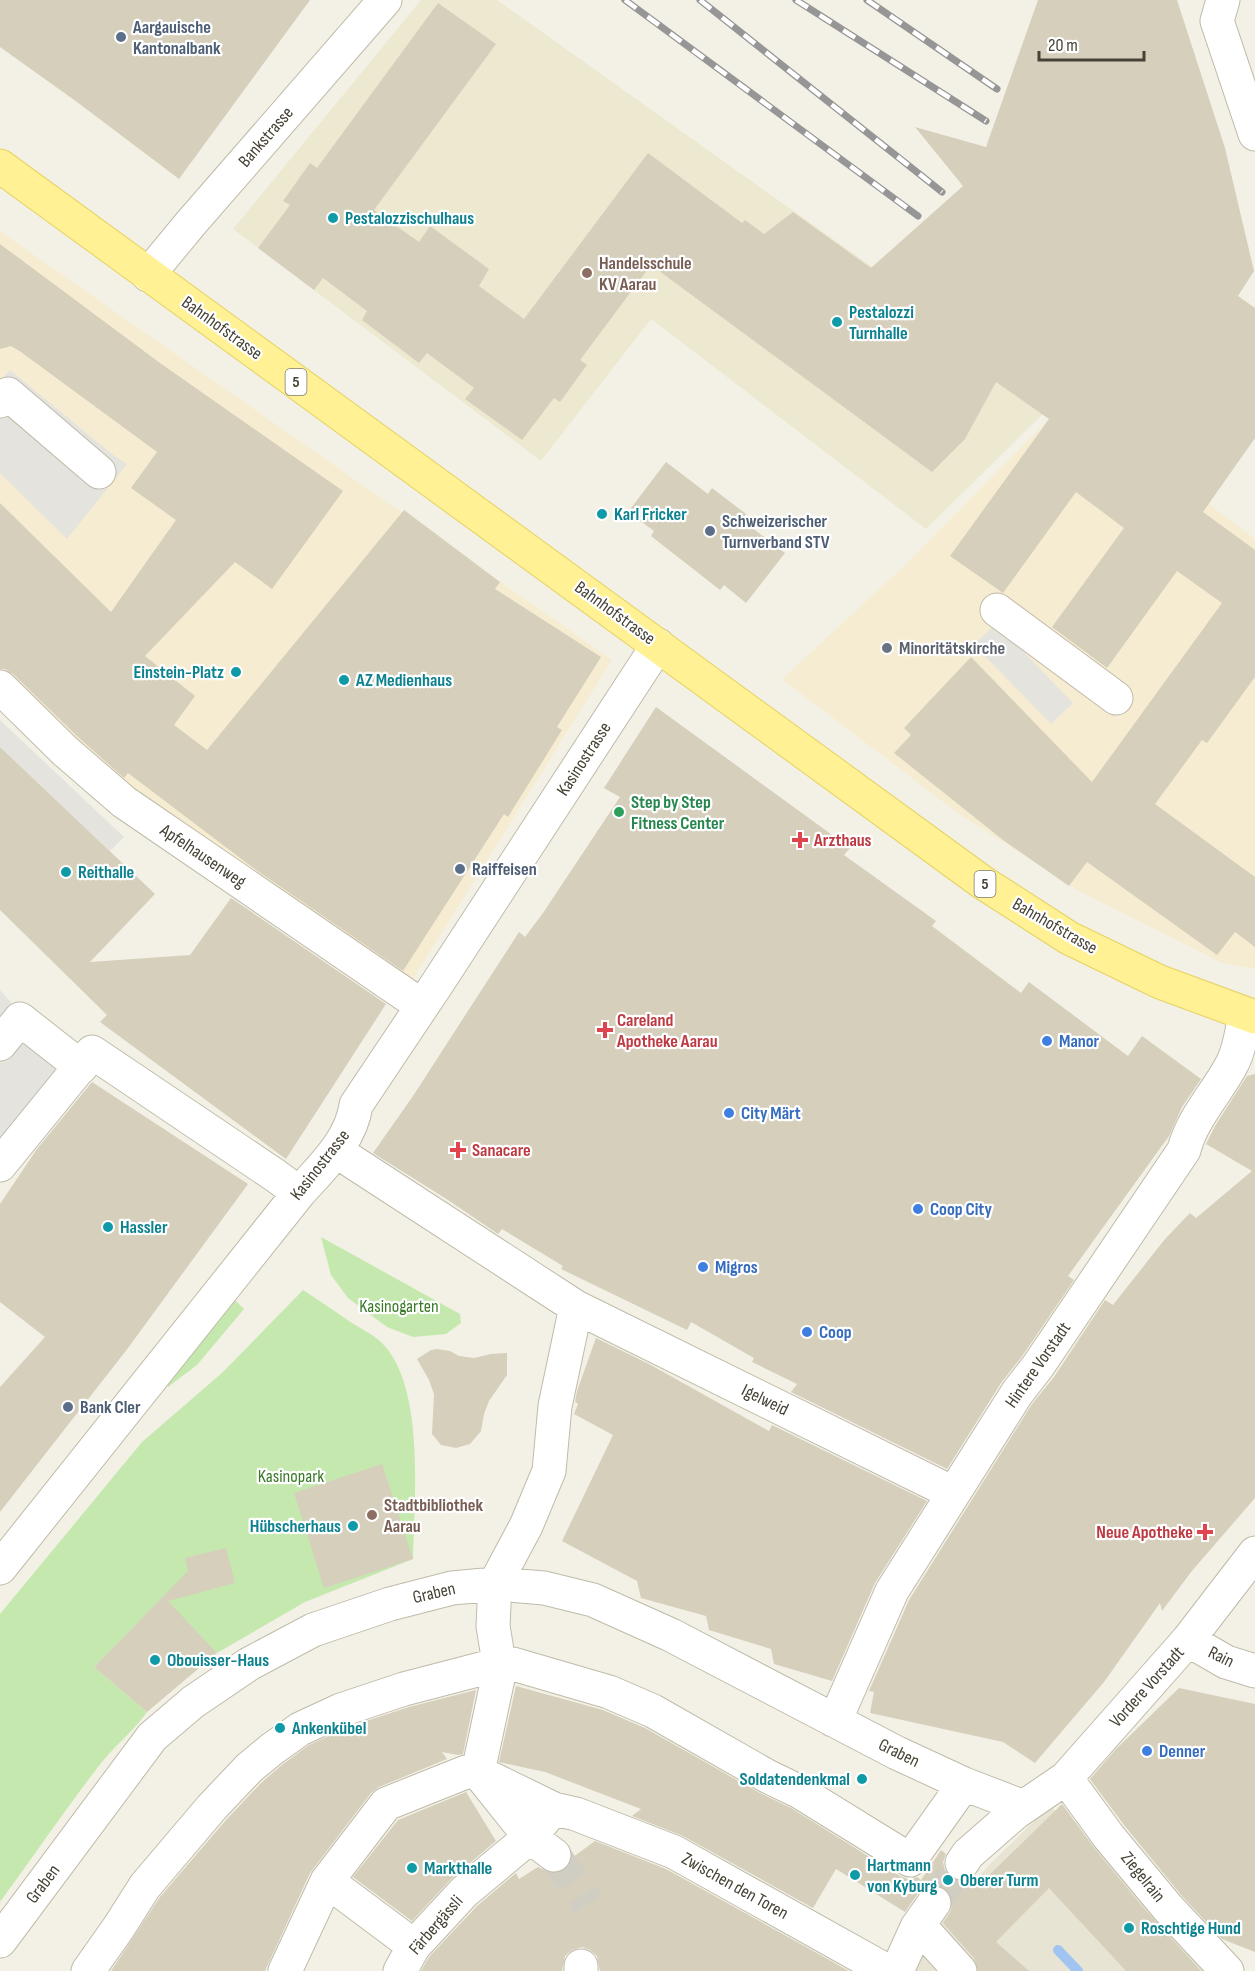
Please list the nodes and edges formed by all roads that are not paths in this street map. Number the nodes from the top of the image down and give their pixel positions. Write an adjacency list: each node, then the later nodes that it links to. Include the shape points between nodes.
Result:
1 (385, 0): 5 (street, Bankstrasse)
2 (1223, 0): 3 (street, via 1217,21)
3 (1255, 134)
4 (0, 167): 5 (main road, Bahnhofstrasse / 5)
5 (148, 275): 9 (main road, Bahnhofstrasse / 5)
6 (0, 401): 7 (street, via 8,394)
7 (99, 472)
8 (997, 610): 11 (street)
9 (658, 645): 12 (street, Kasinostrasse); 13 (main road, Bahnhofstrasse / 5, via 982,882 1040,920 1160,982)
10 (0, 687): 12 (street, Apfelhausenweg, via 124,802)
11 (1116, 698)
12 (422, 1006): 16 (street, Kasinostrasse, via 356,1105 354,1122)
13 (1250, 1015): 20 (street, Hintere Vorstadt, via 1233,1062 1188,1134 1184,1150)
14 (0, 1044): 15 (street, via 20,1019)
15 (81, 1067): 17 (street); 18 (street, via 92,1052)
16 (336, 1151): 18 (street, Kasinostrasse); 19 (street, Igelweid)
17 (0, 1165)
18 (299, 1193): 22 (street, Kasinostrasse)
19 (576, 1307): 20 (street, Igelweid); 23 (street, via 555,1406 549,1471)
20 (953, 1493): 27 (street, Hintere Vorstadt, via 892,1591)
21 (1255, 1553): 24 (street, Vordere Vorstadt)
22 (0, 1568)
23 (495, 1584): 25 (street, via 493,1626); 27 (street, Graben, via 544,1588 593,1600 671,1635); 36 (street, Graben, via 441,1590 313,1630 249,1664 193,1702 152,1737)
24 (1188, 1640): 26 (street, Rain, via 1226,1662); 29 (street, Vordere Vorstadt)
25 (500, 1665): 28 (street); 30 (street, via 513,1664 609,1692 653,1711 800,1792 910,1860); 38 (street, via 404,1689 341,1710 300,1729 273,1749 212,1807 152,1878)
26 (1255, 1671)
27 (833, 1720): 30 (street, Graben)
28 (478, 1772): 32 (street, Zwischen den Toren); 33 (street); 35 (street, via 466,1772 386,1804)
29 (1065, 1778): 31 (street, Vordere Vorstadt); 43 (street, Ziegelrain, via 1168,1908)
30 (964, 1784): 31 (street, Graben)
31 (1024, 1807): 34 (street, Vordere Vorstadt, via 968,1854)
32 (565, 1811): 33 (street, Färbergässli); 40 (street, Zwischen den Toren, via 674,1852)
33 (542, 1846): 37 (street, Färbergässli, via 464,1892)
34 (963, 1863)
35 (327, 1881): 37 (street); 39 (street)
36 (0, 1941)
37 (407, 1958)
38 (88, 1971)
39 (285, 1971)
40 (887, 1971)
41 (897, 1971): 42 (street, via 925,1915 925,1932)
42 (960, 1971)
43 (1227, 1971)

